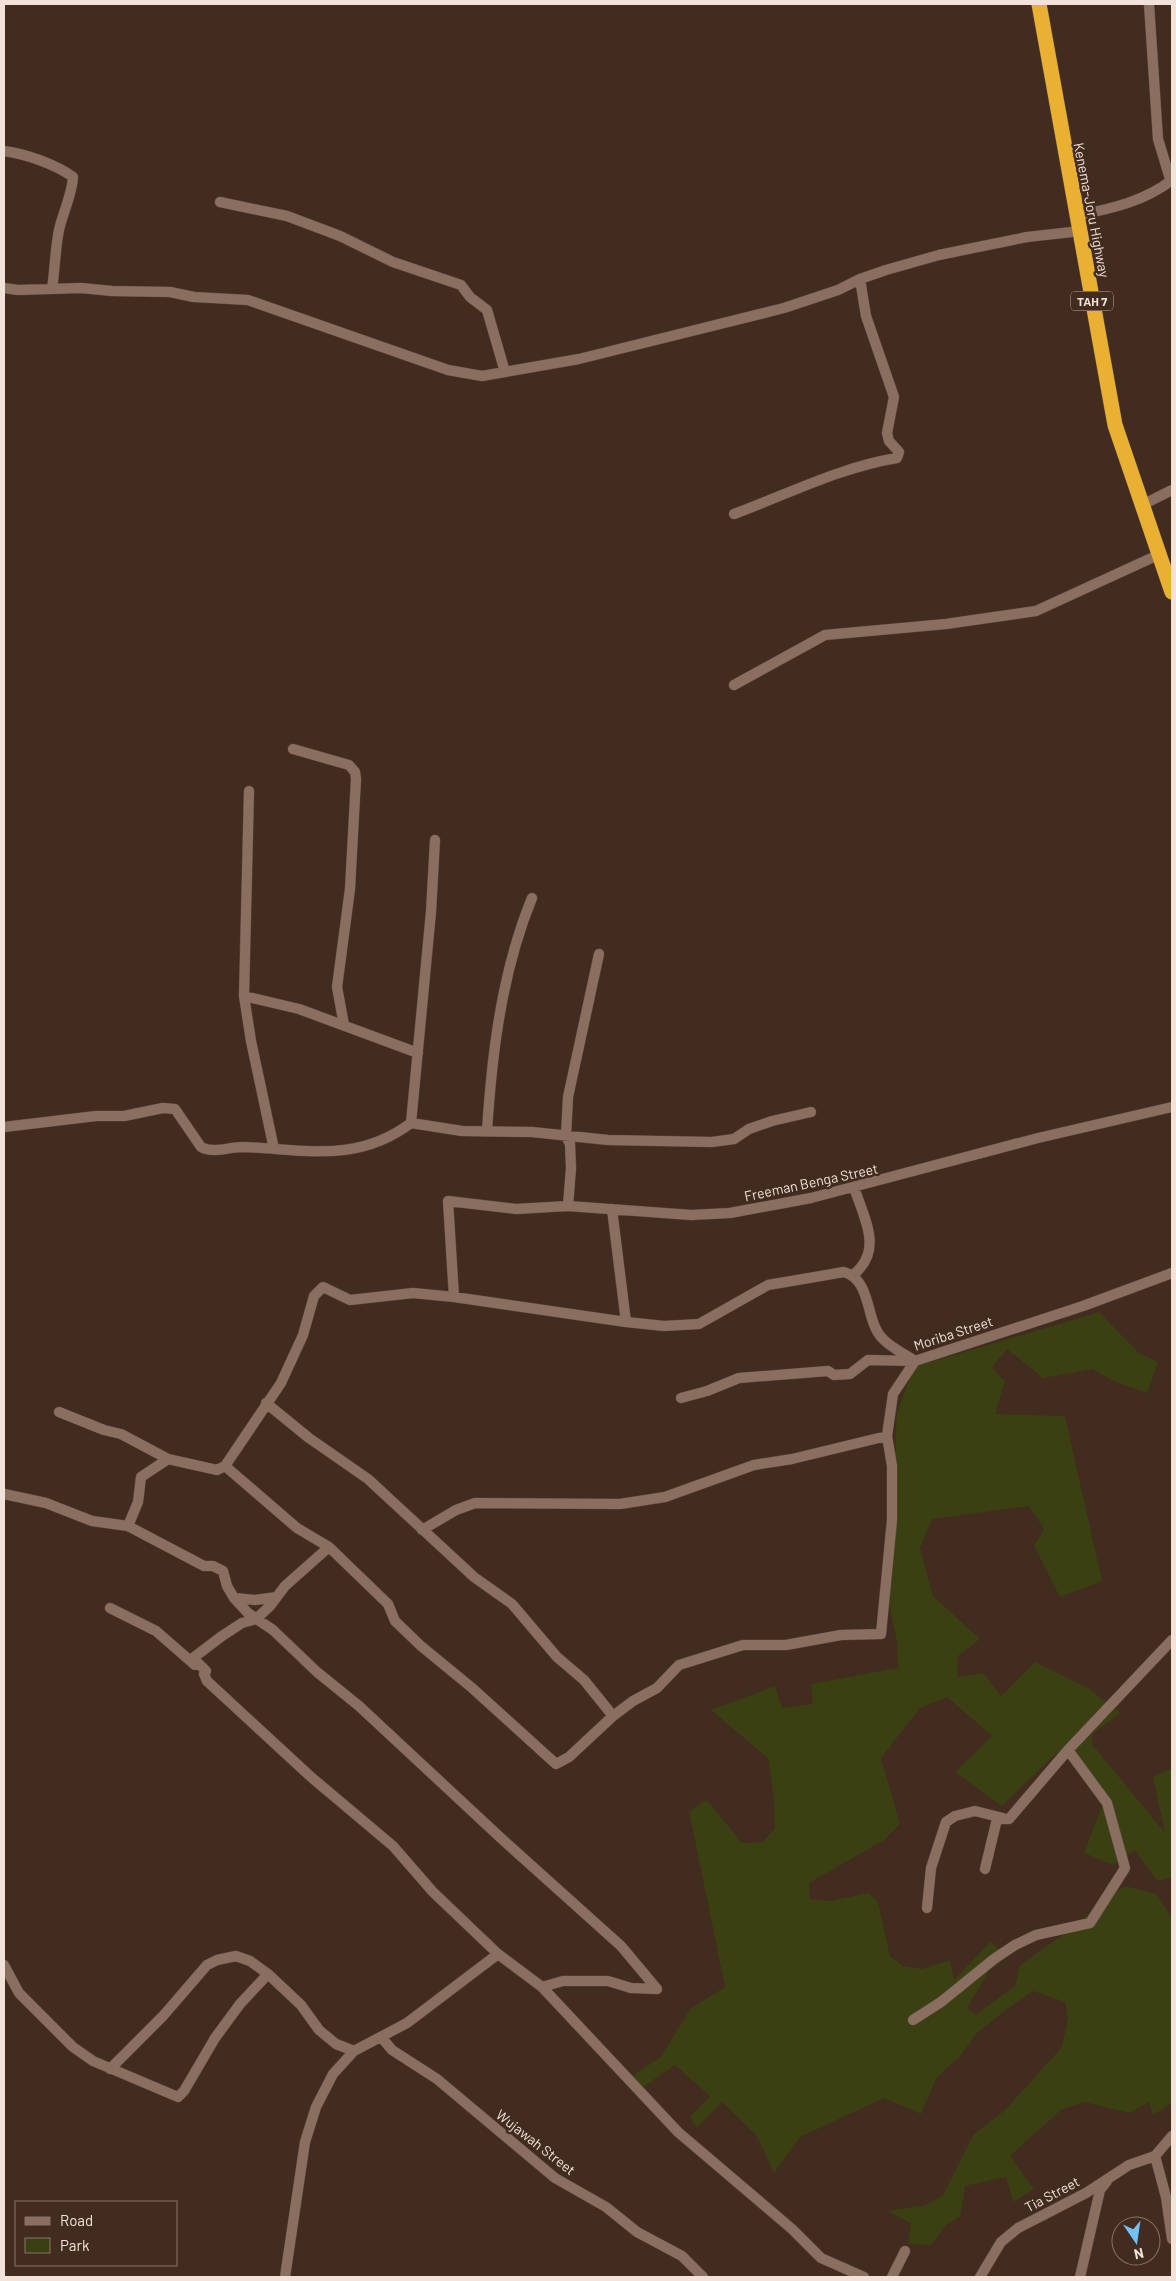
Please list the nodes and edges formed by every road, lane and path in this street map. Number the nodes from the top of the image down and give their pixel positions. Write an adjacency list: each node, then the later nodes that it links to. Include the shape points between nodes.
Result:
1 (1039, 4): 6 (highway, Kenema-Joru Highway / TAH 7)
2 (1149, 4): 4 (street, via 1158,139)
3 (4, 151): 10 (street, via 38,160 73,176 54,255)
4 (1172, 181): 6 (street, via 1115,209)
5 (220, 202): 11 (street, via 288,216 340,236 393,262 461,286 487,310)
6 (1078, 215): 7 (highway, Kenema-Joru Highway / TAH 7)
7 (1081, 231): 8 (street, via 1027,237 949,253); 13 (highway, Kenema-Joru Highway / TAH 7, via 1115,425)
8 (860, 279): 11 (street, via 784,308 579,359); 14 (street, via 866,316 894,397 887,433 889,441 899,452 897,458 846,471)
9 (4, 288): 10 (street)
10 (52, 289): 11 (street, via 170,292 194,297 248,300 448,370 482,376)
11 (505, 372)
12 (1172, 490): 13 (street)
13 (1142, 505): 15 (highway, Kenema-Joru Highway / TAH 7)
14 (734, 514)
15 (1158, 555): 16 (highway, Kenema-Joru Highway / TAH 7); 17 (street, via 1036,611 946,624 825,635)
16 (1172, 592)
17 (734, 685)
18 (293, 749): 24 (street, via 349,765 356,778 350,889 338,987)
19 (249, 791): 23 (street)
20 (435, 840): 25 (street)
21 (532, 898): 30 (street, via 516,945 499,1020)
22 (599, 954): 31 (street, via 570,1088)
23 (244, 996): 24 (street, via 299,1009); 32 (street)
24 (344, 1025): 25 (street)
25 (418, 1052): 28 (street)
26 (1172, 1107): 33 (street, Freeman Benga Street, via 1038,1138)
27 (811, 1112): 31 (street, via 749,1129 734,1139 712,1142)
28 (411, 1123): 30 (street, via 462,1131); 32 (street, via 394,1136 358,1149)
29 (4, 1127): 32 (street, via 96,1116 130,1116 163,1108 175,1109 207,1151 239,1147)
30 (487, 1131): 31 (street)
31 (566, 1136): 34 (street, via 570,1144 571,1168)
32 (274, 1149)
33 (854, 1187): 35 (street, Freeman Benga Street, via 730,1213 691,1215); 37 (street, via 871,1236 865,1266)
34 (568, 1206): 35 (street, Freeman Benga Street); 38 (street, Freeman Benga Street, via 516,1209 448,1201)
35 (612, 1209): 39 (street)
36 (1172, 1273): 40 (street, Moriba Street, via 1084,1306)
37 (853, 1275): 39 (street, via 844,1272 768,1285 699,1324 664,1326); 40 (street, via 861,1286 874,1326 882,1339)
38 (454, 1298): 39 (street); 42 (street, via 413,1292 350,1300 323,1287 314,1296 303,1335 281,1383)
39 (626, 1322)
40 (915, 1361): 41 (street, Moriba Street, via 868,1360 850,1374 834,1375 828,1371 739,1378); 44 (street, via 893,1394)
41 (681, 1398)
42 (266, 1403): 46 (street); 49 (street, via 368,1479)
43 (59, 1412): 45 (street, via 121,1434)
44 (887, 1436): 49 (street, via 754,1465 665,1497 620,1504 475,1504 456,1510); 57 (street, via 892,1466 892,1520 881,1634 841,1635 786,1645 743,1645 679,1665 657,1688)
45 (168, 1459): 46 (street, via 217,1470); 48 (street, via 141,1477 138,1502)
46 (225, 1466): 50 (street, via 297,1528)
47 (4, 1494): 48 (street, via 46,1503 92,1521)
48 (128, 1526): 52 (street, via 204,1566 223,1571)
49 (422, 1530): 57 (street, via 474,1577 512,1604 557,1657 584,1680)
50 (329, 1547): 51 (street); 57 (street, via 388,1604 395,1621 421,1646 556,1764 569,1757)
51 (277, 1597): 52 (street); 54 (street)
52 (234, 1598): 54 (street)
53 (110, 1608): 56 (street, via 156,1631)
54 (256, 1619): 56 (street, via 242,1623 194,1658 206,1671); 65 (street, via 273,1630 359,1706 621,1946 657,1989 631,1988 608,1981 563,1981)
55 (1172, 1640): 58 (street)
56 (204, 1674): 62 (street, via 207,1681 251,1724 393,1846 433,1892)
57 (613, 1716)
58 (1068, 1750): 59 (street); 66 (street, via 1107,1803 1125,1868 1090,1923 1036,1935 1015,1945)
59 (1009, 1819): 60 (street, via 997,1819); 61 (street, via 975,1811 960,1814 946,1822 931,1868)
60 (985, 1869)
61 (927, 1908)
62 (498, 1954): 65 (street); 67 (street, via 407,2023)
63 (4, 1965): 69 (street, via 19,1993 73,2047 92,2062)
64 (268, 1974): 68 (street, via 301,2006 319,2030 336,2044); 69 (street, via 250,1960 236,1956 207,1965 163,2016); 69 (street, via 215,2038 181,2096 176,2097)
65 (542, 1987): 77 (street, via 678,2132 792,2229 821,2258)
66 (913, 2020)
67 (382, 2038): 68 (street); 76 (street, Wujawah Street, via 392,2050 437,2079 555,2178 606,2207 637,2232 682,2256)
68 (354, 2051): 75 (street, via 333,2074 316,2107 305,2142)
69 (110, 2069)
70 (1172, 2136): 71 (street)
71 (1155, 2156): 72 (street, Tia Street, via 1129,2165); 73 (street, via 1166,2197)
72 (1111, 2176): 79 (street, Tia Street, via 1086,2193 1018,2228 1001,2242); 80 (street, via 1100,2190)
73 (1172, 2239)
74 (905, 2251): 78 (street)
75 (285, 2277)
76 (703, 2277)
77 (864, 2277)
78 (892, 2277)
79 (980, 2277)
80 (1080, 2277)

